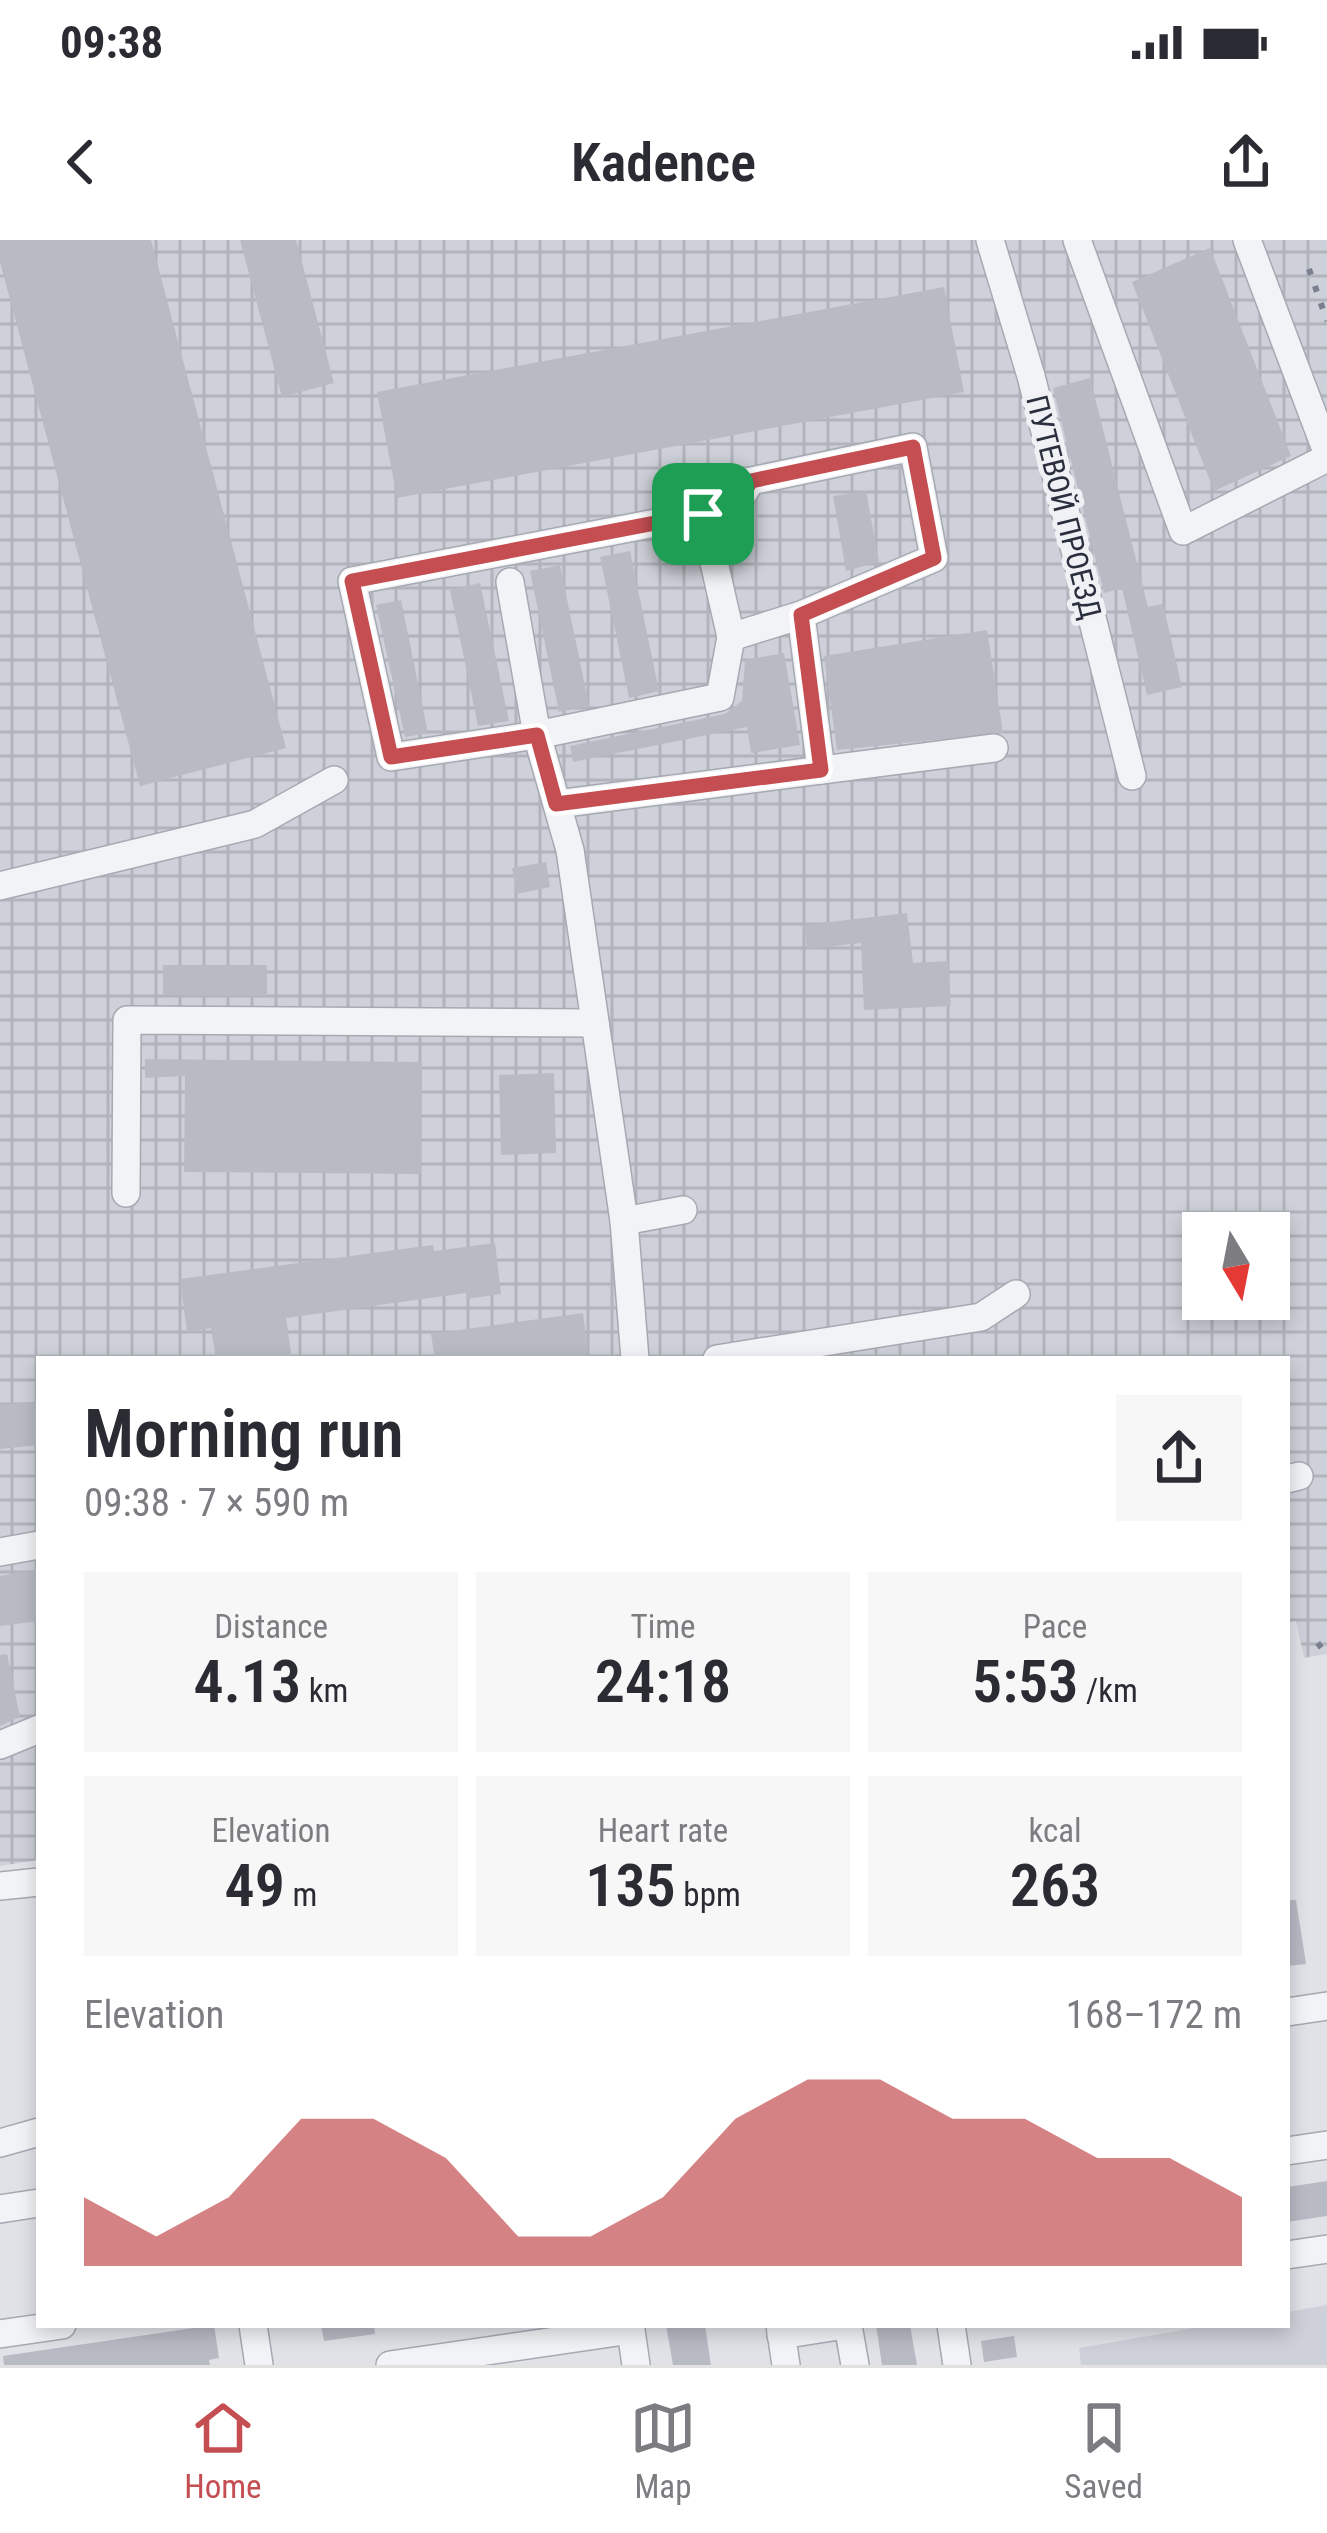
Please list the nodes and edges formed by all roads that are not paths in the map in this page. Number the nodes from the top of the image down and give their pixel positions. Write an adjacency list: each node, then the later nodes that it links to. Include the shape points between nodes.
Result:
1 (990, 240): 12 (street, ПУТЕВОЙ ПРОЕЗД)
2 (1077, 240): 4 (street, via 1183,530)
3 (1247, 240): 4 (street)
4 (1327, 455)
5 (703, 514): 7 (street, via 734,508 751,481 913,447 934,558); 8 (street); 9 (street, via 352,581 391,757)
6 (509, 582): 9 (street)
7 (801, 615): 8 (street); 11 (street)
8 (731, 637): 9 (street, via 720,697)
9 (537, 735): 14 (street)
10 (994, 748): 11 (street)
11 (821, 770): 14 (street)
12 (1132, 776)
13 (334, 780): 15 (street, via 255,824)
14 (556, 804): 16 (street)
15 (0, 886)
16 (595, 1023): 17 (street, via 127,1020); 19 (street)
17 (127, 1193)
18 (683, 1210): 19 (street)
19 (624, 1221): 21 (street)
20 (1016, 1294): 22 (street, via 981,1317)
21 (635, 1356)
22 (736, 1356)
23 (36, 1546): 24 (street)
24 (0, 1552)
25 (36, 1730): 26 (street)
26 (0, 1744)
27 (36, 1882): 28 (street)
28 (0, 1886)
29 (1327, 2006): 30 (street)
30 (1290, 2012)
31 (36, 2133): 32 (street)
32 (0, 2143)
33 (1327, 2145): 34 (street)
34 (1290, 2151)
35 (36, 2203): 36 (street)
36 (0, 2209)
37 (1327, 2249): 38 (street)
38 (1290, 2250)
39 (41, 2328): 44 (street)
40 (253, 2328): 45 (street)
41 (847, 2328): 49 (street)
42 (951, 2328): 50 (street)
43 (781, 2330): 48 (street)
44 (0, 2334)
45 (259, 2365)
46 (390, 2365): 47 (street, via 631,2330)
47 (636, 2365)
48 (786, 2365)
49 (855, 2365)
50 (957, 2365)

